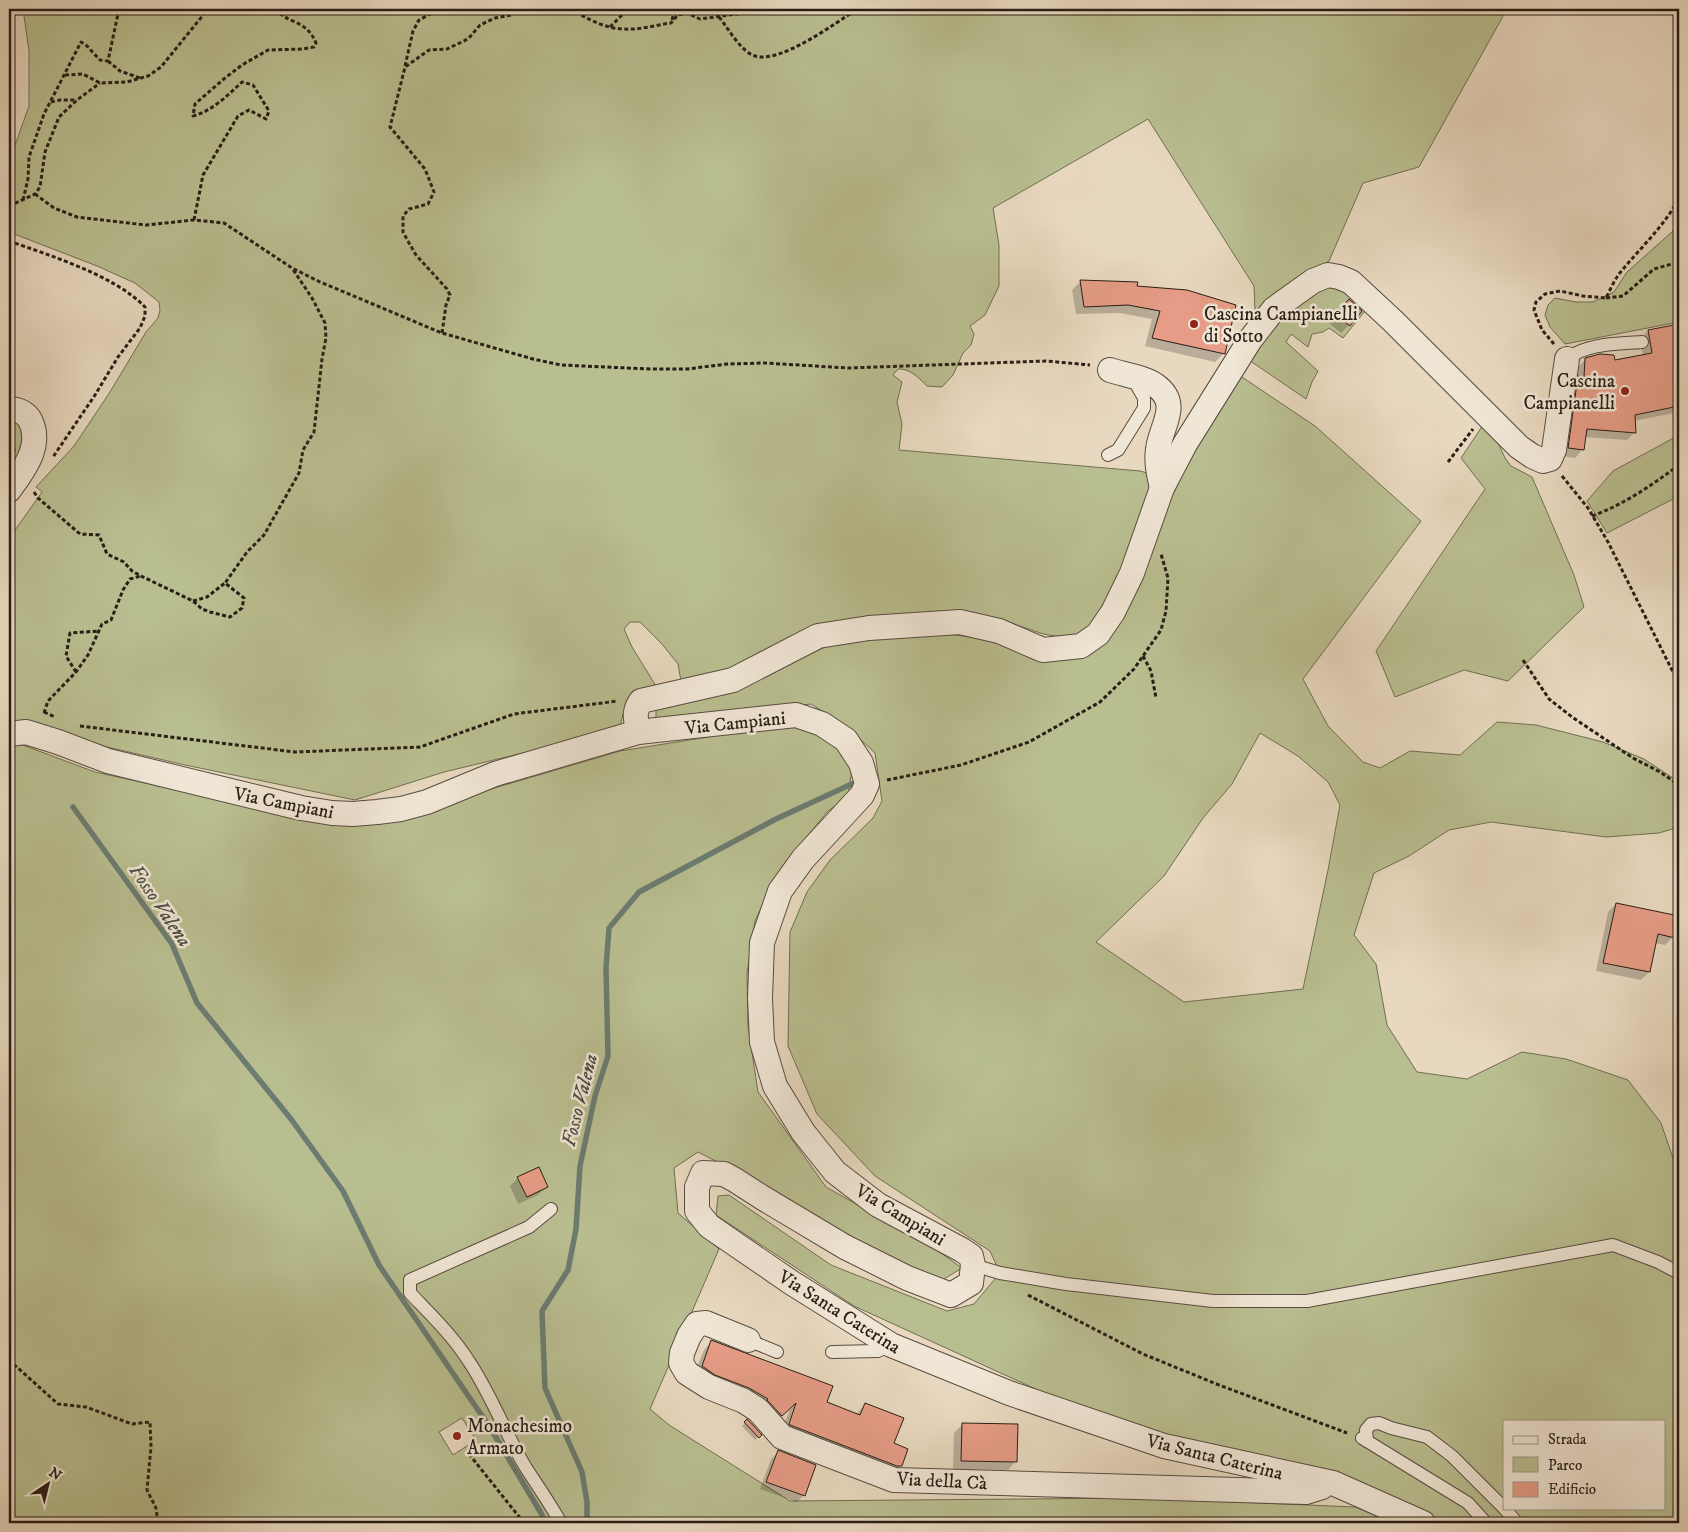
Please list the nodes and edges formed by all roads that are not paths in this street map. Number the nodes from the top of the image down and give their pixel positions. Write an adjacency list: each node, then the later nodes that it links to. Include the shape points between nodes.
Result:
1 (1642, 342): 2 (lane, via 1608,344)
2 (1567, 359): 6 (street, via 1554,450 1550,459 1543,461 1519,447 1351,282 1328,276 1313,281 1274,309 1250,340 1185,444)
3 (1121, 373): 5 (lane, via 1144,398 1144,408 1118,450); 6 (street, via 1154,384 1168,400 1170,411 1158,448)
4 (9, 409): 7 (street, via 22,412 29,418 34,430 34,445 28,461)
5 (1108, 455)
6 (1162, 488): 8 (street, via 1132,573 1113,612 1098,634 1081,646 1043,650 999,631 960,622 869,628 818,636 733,680 641,701 634,714)
7 (9, 490)
8 (638, 732): 9 (street, Via Campiani, via 495,774 427,802 353,814 301,808 108,761 26,732); 11 (street, Via Campiani, via 796,715 822,724 846,740 861,763 873,783 803,859 780,891 762,943 762,1042 775,1086 803,1132 835,1172 878,1205 971,1256)
9 (9, 734)
10 (551, 1209): 20 (lane, via 529,1227 410,1280 410,1293 468,1359 526,1468)
11 (973, 1265): 12 (lane, via 1066,1284 1213,1301 1307,1301 1613,1245); 14 (street, Via Santa Caterina, via 971,1283 951,1295 907,1278 845,1247 724,1174 702,1173 697,1187 696,1210 709,1226)
12 (1679, 1273)
13 (748, 1340): 15 (lane); 17 (street, Via della Cà, via 706,1323 697,1324 682,1353 681,1363 686,1373 758,1410 782,1437 894,1480 1306,1492)
14 (891, 1345): 16 (lane, via 878,1350); 17 (street, Via Santa Caterina, via 1009,1393 1164,1446)
15 (777, 1352)
16 (832, 1352)
17 (1333, 1484): 21 (street, Via Santa Caterina)
18 (1503, 1507): 22 (lane, via 1452,1456 1427,1437 1379,1423 1371,1424 1366,1430 1363,1439 1468,1503)
19 (1506, 1510): 23 (lane)
20 (561, 1523)
21 (1423, 1523)
22 (1486, 1523)
23 (1517, 1523)

